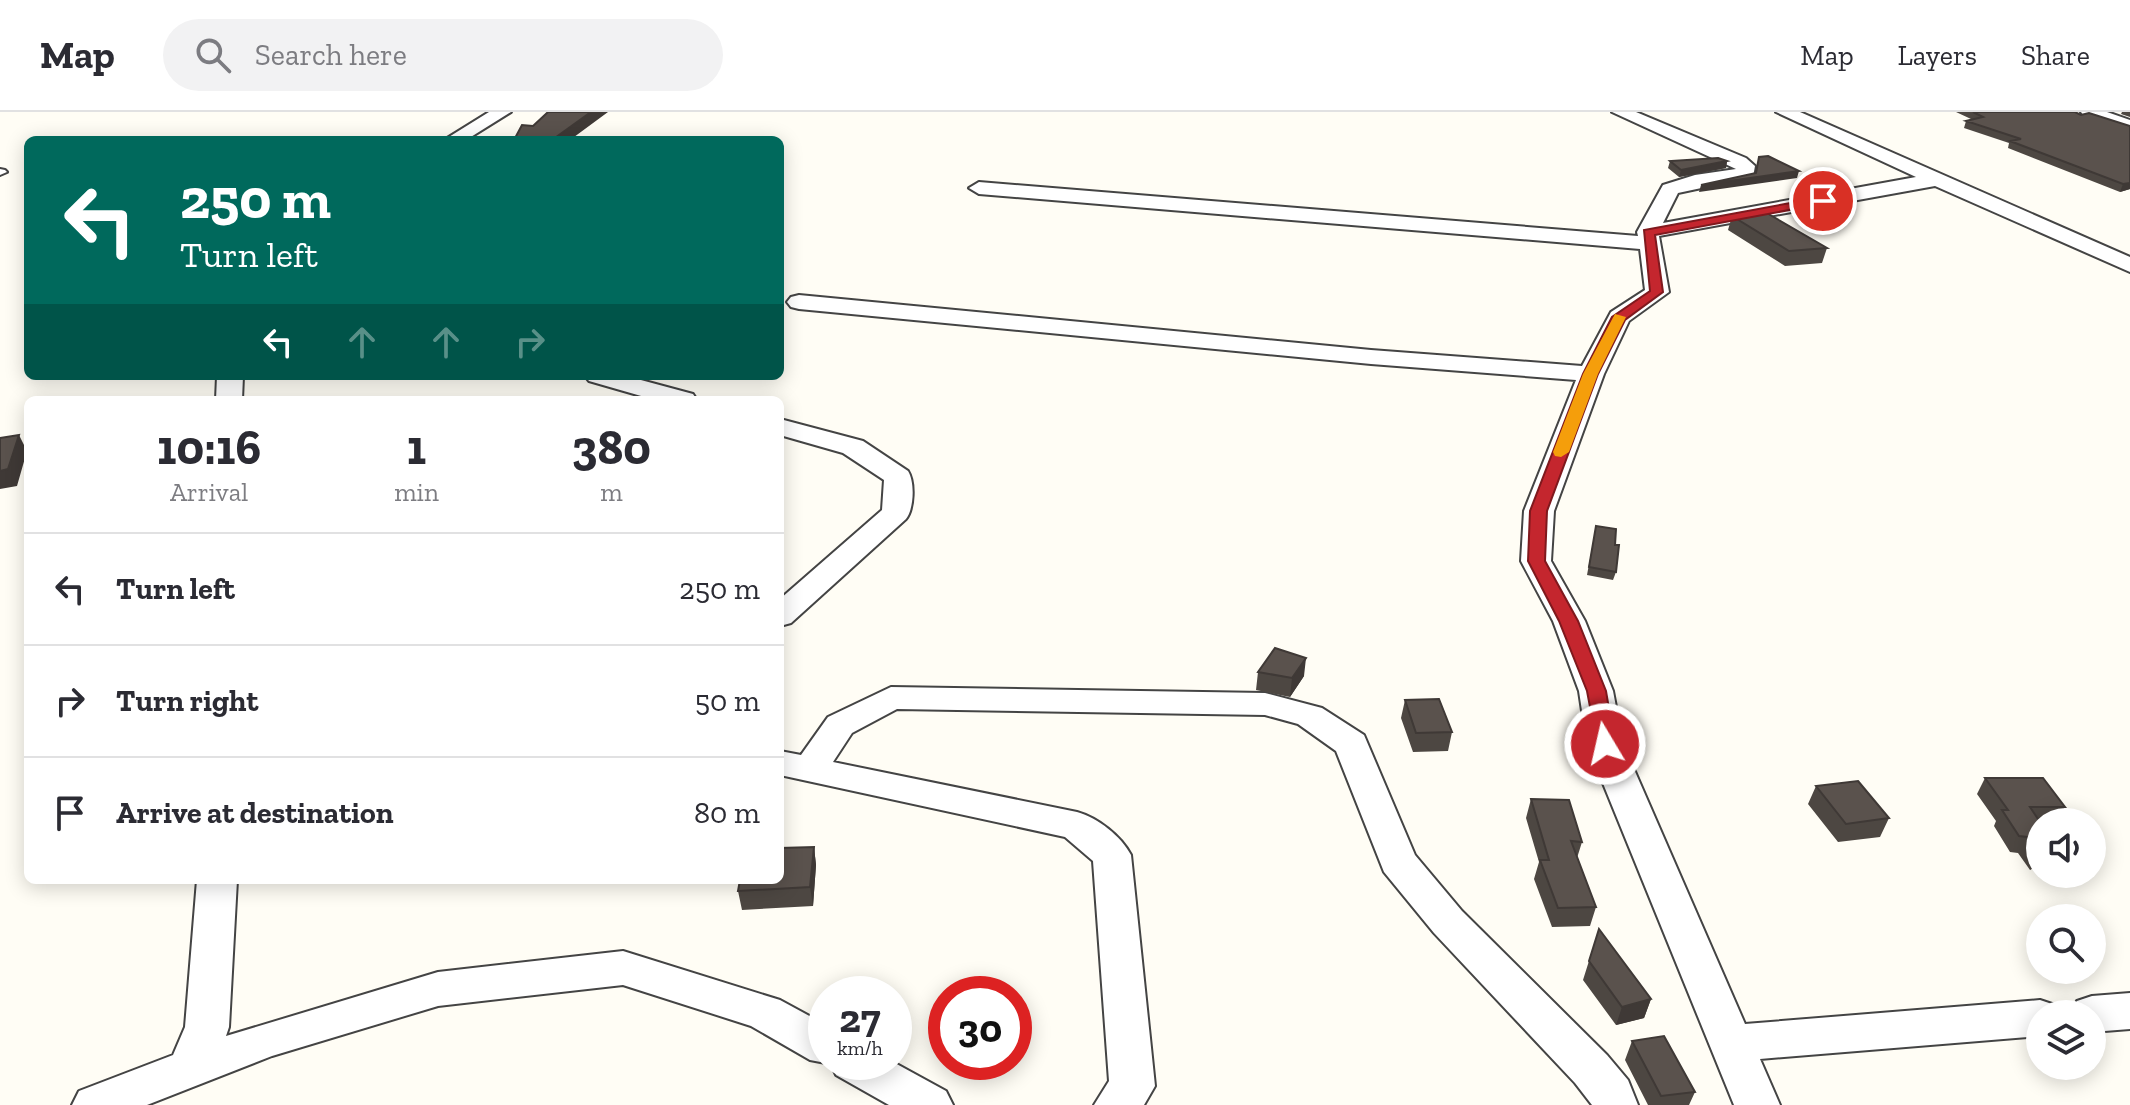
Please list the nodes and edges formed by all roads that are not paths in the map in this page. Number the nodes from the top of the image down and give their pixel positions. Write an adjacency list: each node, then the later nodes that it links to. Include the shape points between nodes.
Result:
1 (502, 112): 6 (street)
2 (1621, 112): 9 (street, via 1739,162 1746,170 1670,189)
3 (1785, 112): 7 (street)
4 (2090, 112): 5 (street)
5 (2130, 126)
6 (460, 136)
7 (1939, 179): 9 (street); 10 (street)
8 (979, 188): 9 (street)
9 (1650, 238): 12 (street, via 1657,292 1619,317)
10 (2130, 265)
11 (799, 302): 12 (street)
12 (1591, 374): 23 (street, via 1539,511 1536,561 1569,621 1596,691 1605,744)
13 (612, 380): 14 (street)
14 (670, 396)
15 (784, 428): 16 (street, via 853,447 898,477 896,513)
16 (784, 612)
17 (794, 766): 28 (street, via 1077,826 1112,855 1132,1086); 29 (street, via 840,725 891,698 1265,704 1310,716 1351,744 1398,862 1448,922 1591,1069)
18 (217, 884): 24 (street, via 207,1027)
19 (2130, 1011): 20 (street)
20 (2106, 1013)
21 (2026, 1019): 23 (street)
22 (808, 1037): 24 (street, via 765,1013 623,968 438,989 264,1040)
23 (1732, 1043): 30 (street)
24 (190, 1069): 26 (street)
25 (885, 1080): 27 (street)
26 (95, 1105)
27 (930, 1105)
28 (1117, 1105)
29 (1615, 1105)
30 (1757, 1105)

